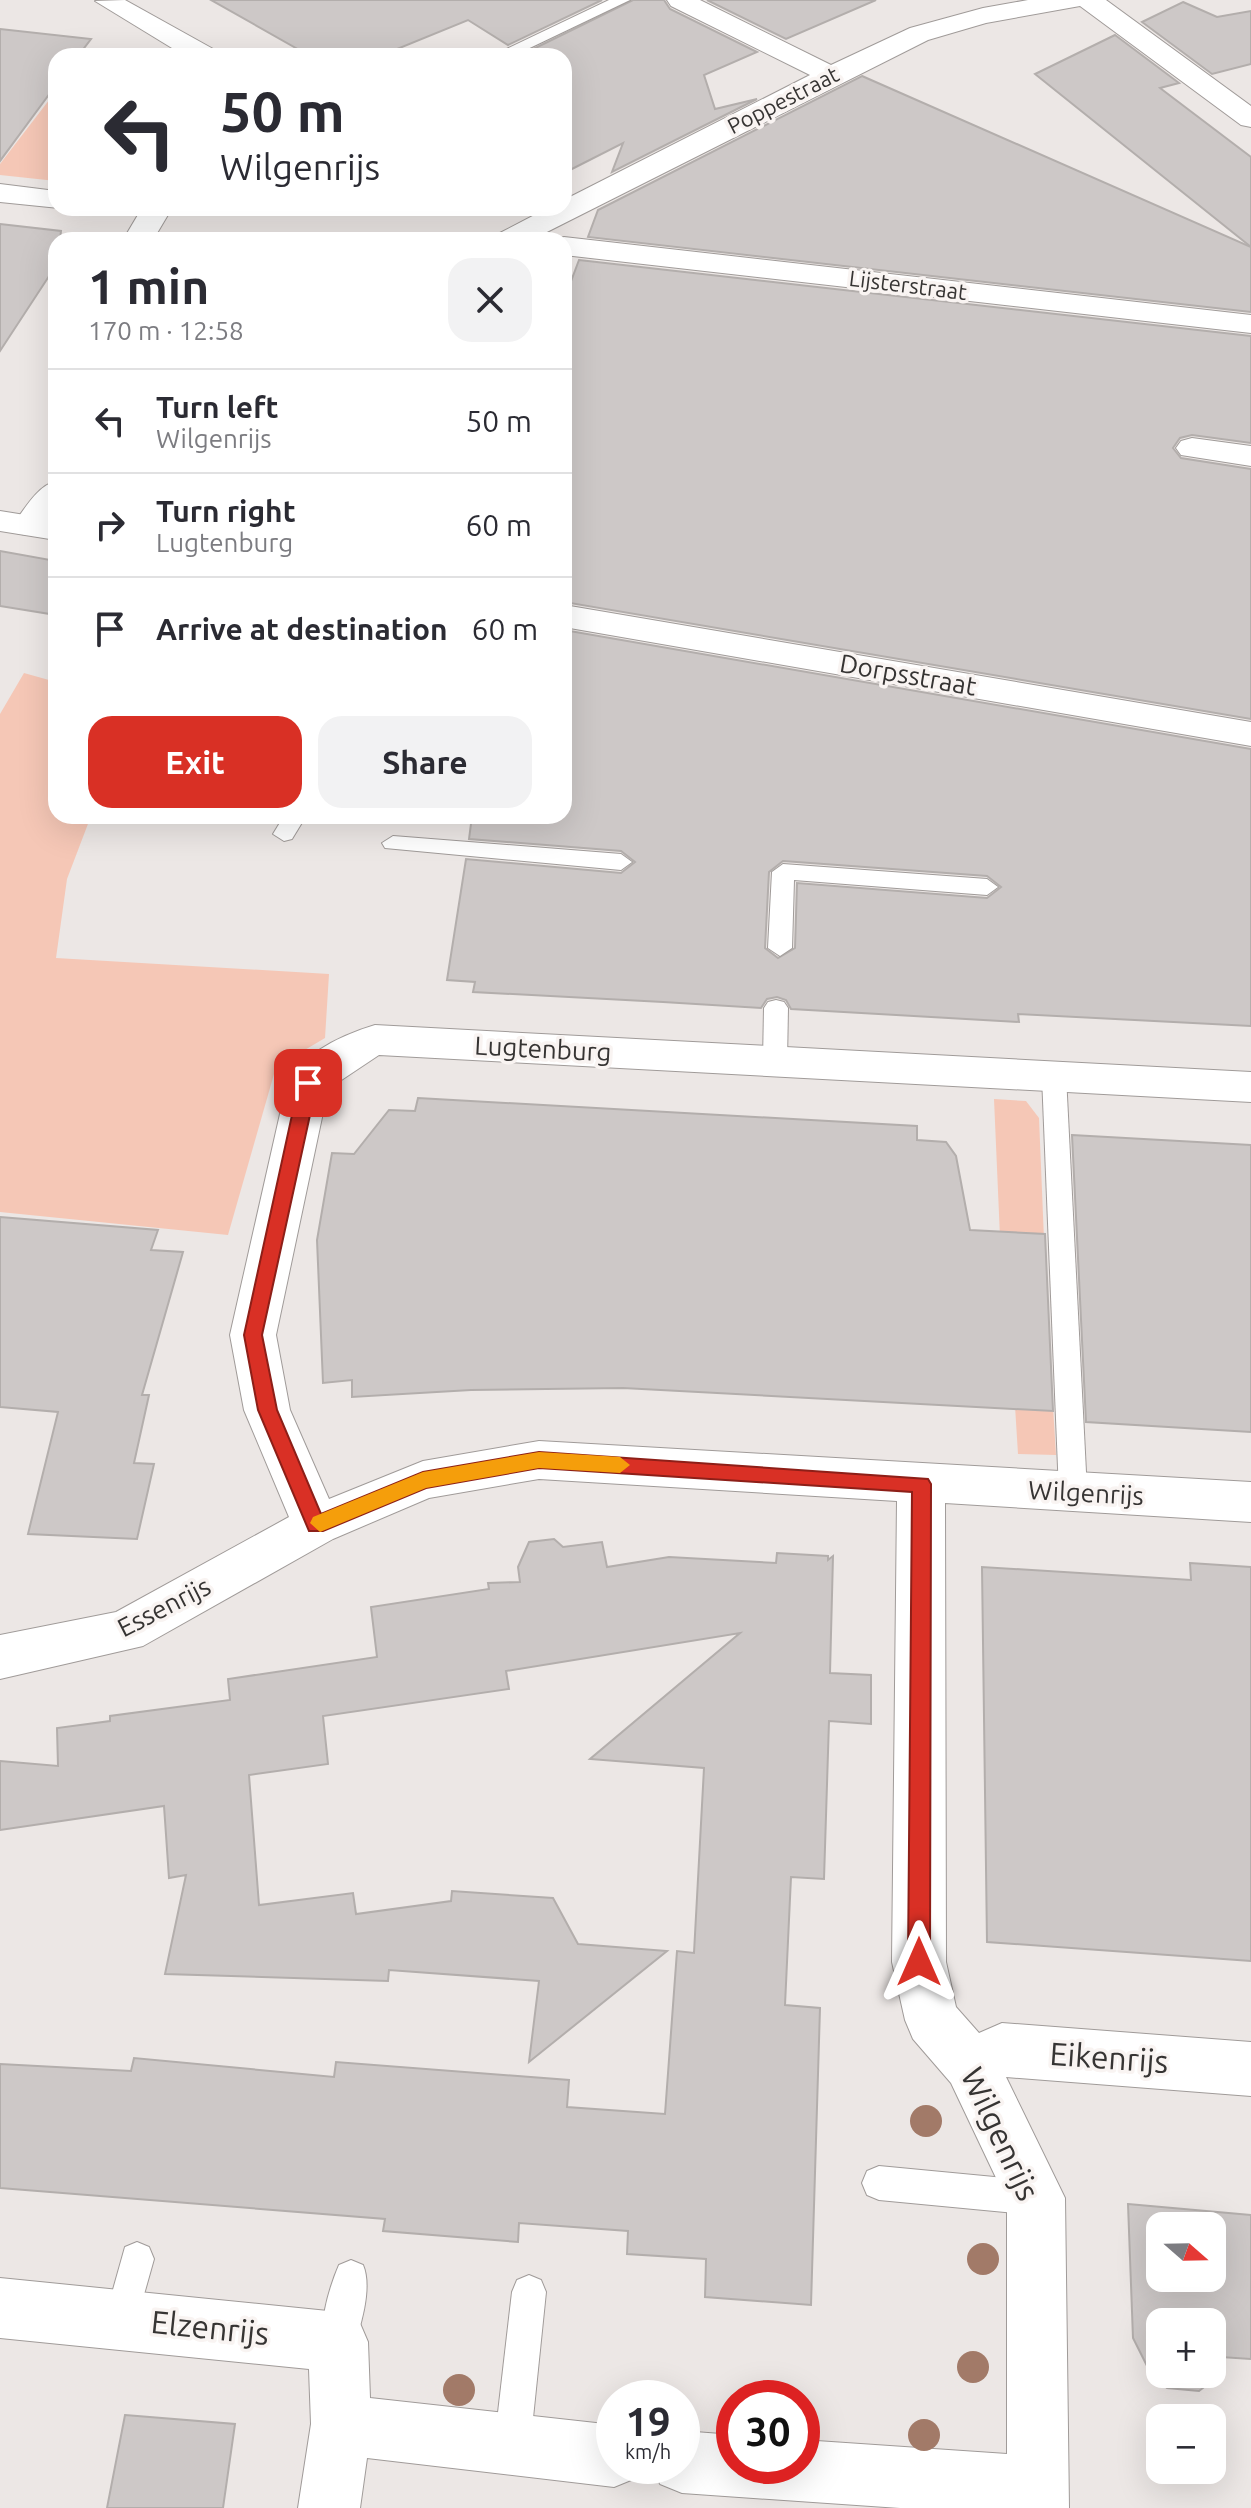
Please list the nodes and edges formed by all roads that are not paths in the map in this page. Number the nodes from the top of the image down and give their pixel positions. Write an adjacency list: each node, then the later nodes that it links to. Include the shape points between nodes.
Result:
1 (622, 0): 7 (lane)
2 (680, 0): 8 (street)
3 (1072, 0): 8 (street, Poppestraat, via 919,34)
4 (1089, 0): 9 (street)
5 (108, 1): 6 (street)
6 (191, 48)
7 (517, 48)
8 (831, 75): 12 (street, Poppestraat)
9 (1251, 119)
10 (0, 193): 11 (street)
11 (48, 199)
12 (572, 213)
13 (566, 216): 14 (street, Poppestraat)
14 (536, 232)
15 (572, 247): 16 (street, Lijsterstraat)
16 (1251, 324)
17 (1192, 448): 18 (street)
18 (1251, 456)
19 (48, 501): 20 (street)
20 (28, 526)
21 (572, 617): 22 (street, Dorpsstraat)
22 (1251, 734)
23 (393, 843): 24 (lane)
24 (621, 862)
25 (987, 887): 26 (lane, via 783,872)
26 (780, 948)
27 (776, 1008): 28 (lane)
28 (775, 1061): 29 (street, Lugtenburg); 34 (street, Lugtenburg, via 375,1040 326,1065 308,1083 253,1335 267,1410)
29 (1054, 1076): 30 (street, Lugtenburg); 32 (lane)
30 (1251, 1087)
31 (921, 1484): 32 (street, Wilgenrijs); 34 (street, Wilgenrijs, via 539,1460 423,1480); 36 (street, Wilgenrijs, via 919,1962 932,2020)
32 (1073, 1492): 33 (street, Wilgenrijs)
33 (1251, 1502)
34 (316, 1525): 35 (street, Essenrijs, via 126,1631)
35 (0, 1657)
36 (971, 2064): 37 (street, Eikenrijs, via 1002,2050); 39 (street, Wilgenrijs)
37 (1251, 2069)
38 (879, 2183): 39 (lane)
39 (1036, 2198): 50 (street, Wilgenrijs)
40 (137, 2259): 44 (lane)
41 (351, 2277): 45 (lane)
42 (529, 2292): 47 (lane)
43 (0, 2308): 44 (street, Elzenrijs)
44 (122, 2318): 45 (street, Elzenrijs)
45 (338, 2342): 46 (street)
46 (341, 2424): 47 (street); 51 (street)
47 (512, 2447): 48 (street)
48 (596, 2454)
49 (700, 2464): 50 (street)
50 (1038, 2498)
51 (329, 2508)

